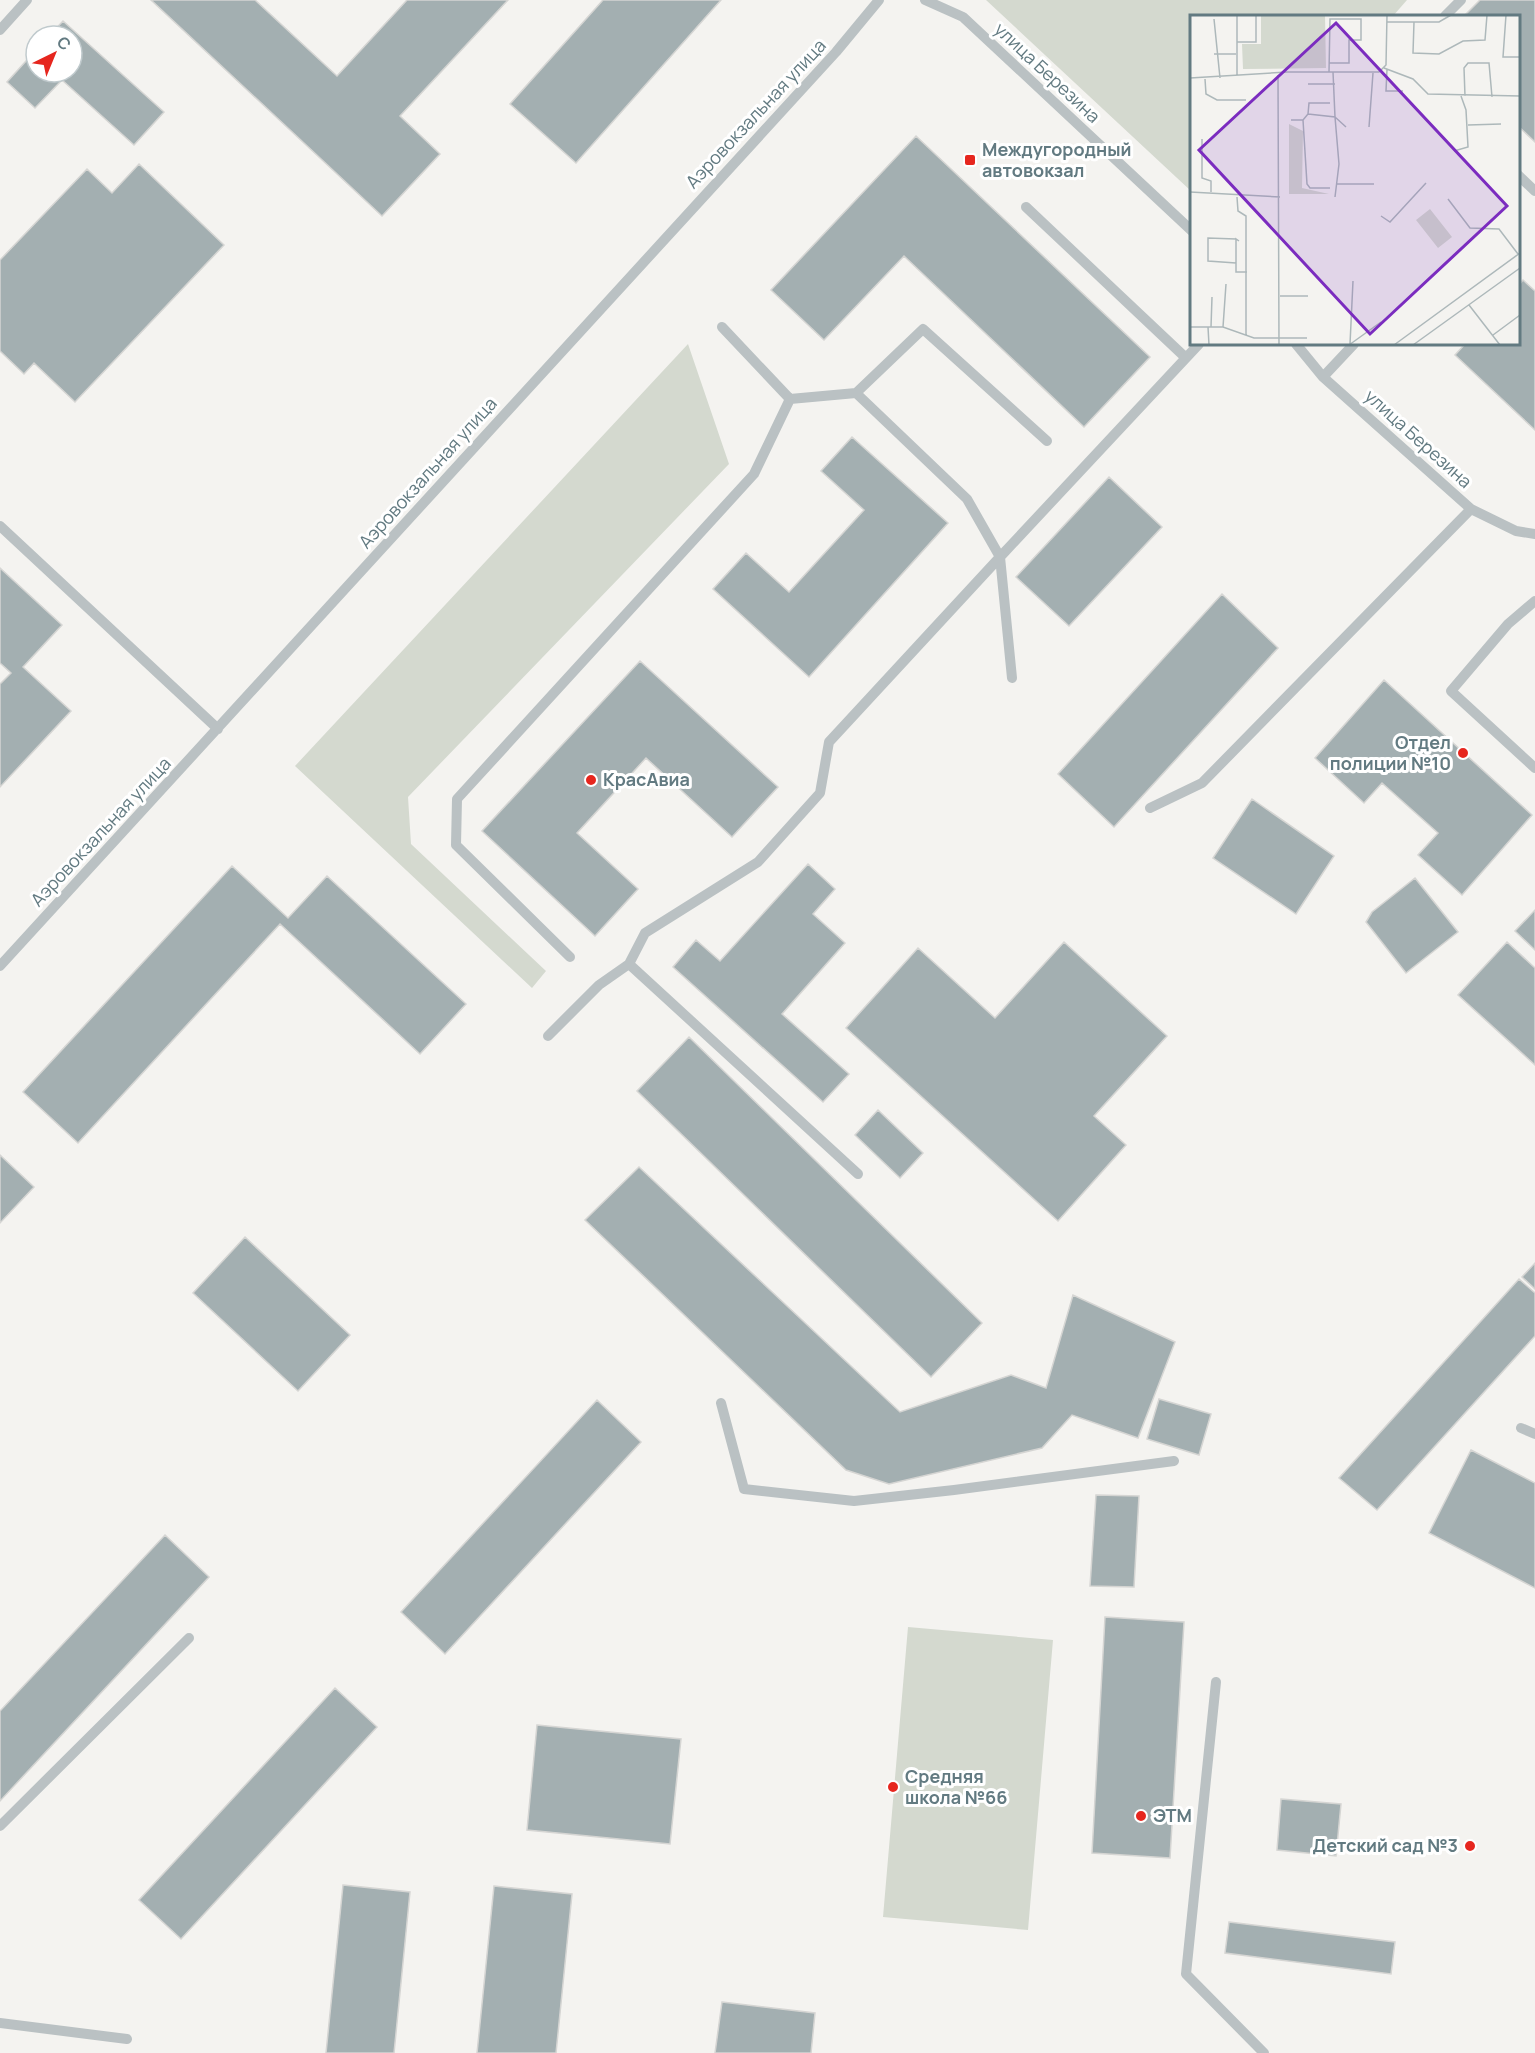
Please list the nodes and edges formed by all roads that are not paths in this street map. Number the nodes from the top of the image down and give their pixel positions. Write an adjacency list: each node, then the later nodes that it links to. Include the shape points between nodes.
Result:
1 (27, 0): 6 (street)
2 (879, 0): 26 (street, Аэровокзальная улица, via 836,52)
3 (925, 0): 10 (street, улица Березина, via 963,17)
4 (1461, 0): 5 (street)
5 (1446, 15)
6 (0, 30)
7 (1520, 178): 8 (street)
8 (1535, 191)
9 (1026, 207): 15 (street)
10 (1190, 230)
11 (722, 327): 18 (street)
12 (1198, 345): 15 (street)
13 (1297, 345): 16 (street, улица Березина)
14 (1353, 345): 16 (street)
15 (1186, 358): 23 (street)
16 (1323, 377): 20 (street, улица Березина)
17 (856, 393): 18 (street); 19 (street, via 923,328); 23 (street, via 967,499)
18 (790, 399): 29 (street, via 754,474 457,799 456,845)
19 (1047, 441)
20 (1471, 509): 22 (street, улица Березина, via 1516,531); 28 (street, via 1202,783)
21 (0, 526): 26 (street)
22 (1535, 534)
23 (1000, 557): 25 (street); 30 (street, via 829,742 820,793 759,862 645,933)
24 (1535, 601): 27 (street, via 1508,624 1451,691)
25 (1012, 678)
26 (218, 729): 31 (street, Аэровокзальная улица)
27 (1535, 768)
28 (1150, 808)
29 (570, 957)
30 (629, 964): 32 (street, via 599,985); 33 (street)
31 (0, 966)
32 (548, 1036)
33 (858, 1174)
34 (722, 1403): 37 (street, via 744,1489 854,1501)
35 (1521, 1428): 36 (street)
36 (1535, 1434)
37 (1174, 1461)
38 (189, 1638): 40 (street)
39 (1216, 1682): 43 (street, via 1186,1974)
40 (0, 1826)
41 (0, 2023): 42 (street)
42 (127, 2039)
43 (1264, 2053)

